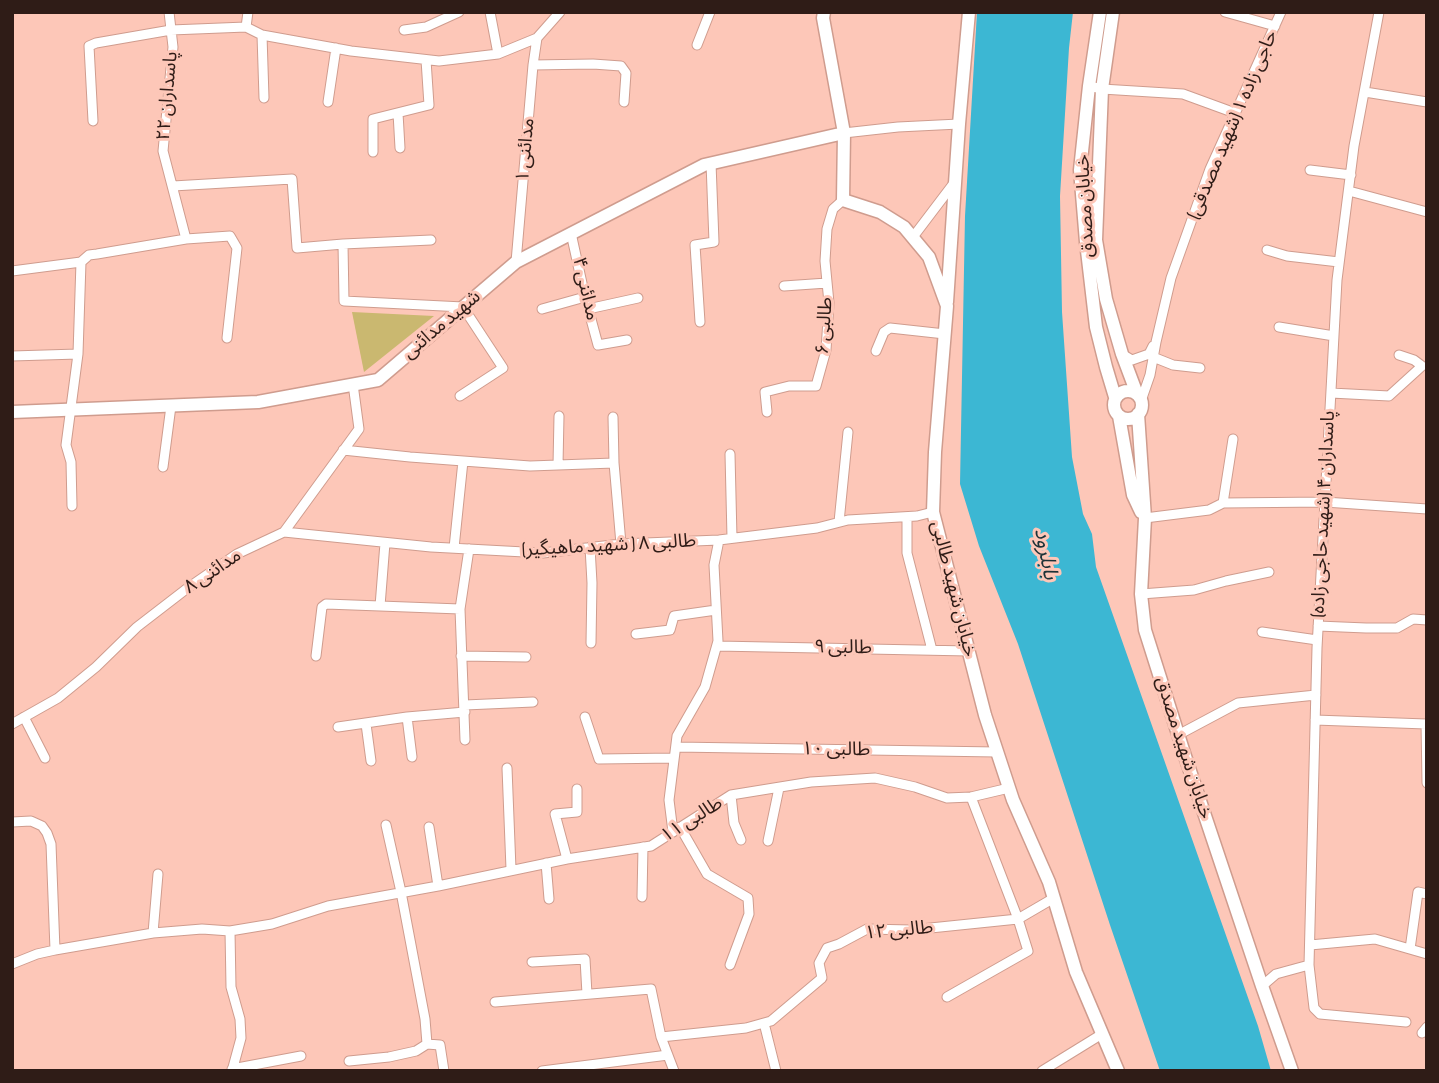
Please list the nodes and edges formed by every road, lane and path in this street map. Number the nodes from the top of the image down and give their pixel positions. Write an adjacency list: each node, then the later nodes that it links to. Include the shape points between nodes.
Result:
1 (169, 12): 16 (street, پاسداران ۲۲)
2 (248, 12): 15 (street)
3 (459, 12): 17 (street, via 426,27)
4 (490, 12): 22 (street)
5 (561, 12): 19 (street)
6 (710, 12): 20 (street)
7 (824, 12): 36 (street)
8 (970, 12): 35 (street)
9 (1100, 12): 25 (street, خیابان مصدق)
10 (1113, 12): 26 (street, خیابان مصدق)
11 (1225, 12): 14 (street)
12 (1281, 12): 14 (street, حاجی زاده ۱ (شهید مصدقی))
13 (1379, 12): 27 (street, پاسداران ۴ (شهید حاجی زاده))
14 (1275, 26): 33 (street, حاجی زاده ۱ (شهید مصدقی))
15 (246, 27): 16 (street); 18 (street)
16 (171, 30): 34 (street, via 89,46); 43 (street, پاسداران ۲۲, via 163,151)
17 (404, 30)
18 (262, 35): 21 (street); 28 (street)
19 (537, 37): 22 (street); 24 (street, مدائنی ۱)
20 (697, 45)
21 (336, 48): 23 (street); 29 (street)
22 (498, 54): 23 (street)
23 (426, 60): 32 (street, via 429,105)
24 (533, 65): 30 (street, via 621,66 626,73); 54 (street, مدائنی ۱)
25 (1089, 86): 26 (street); 83 (street, خیابان مصدق, via 1080,170 1086,242 1096,327)
26 (1102, 89): 33 (street, via 1183,93); 74 (street, خیابان مصدق, via 1096,240)
27 (1365, 92): 31 (street); 41 (street, پاسداران ۴ (شهید حاجی زاده))
28 (264, 98)
29 (328, 102)
30 (624, 102)
31 (1427, 102)
32 (398, 113): 37 (street); 38 (street, via 373,119)
33 (1236, 113): 71 (street, حاجی زاده ۱ (شهید مصدقی), via 1210,169 1176,266)
34 (93, 121)
35 (959, 124): 36 (street); 42 (street)
36 (844, 134): 39 (street, شهید مدائنی); 45 (street)
37 (400, 148)
38 (373, 152)
39 (711, 163): 47 (street, شهید مدائنی); 65 (street, via 714,242 695,245)
40 (1310, 170): 41 (street)
41 (1351, 175): 44 (street, پاسداران ۴ (شهید حاجی زاده))
42 (955, 181): 48 (street); 61 (street)
43 (173, 186): 49 (street, پاسداران ۲۲); 51 (street, via 292,179 297,248)
44 (1349, 191): 46 (street); 55 (street, پاسداران ۴ (شهید حاجی زاده))
45 (844, 200): 48 (street, خیابان شهید طالبی, via 880,212); 57 (street, طالبی ۶, via 833,209 827,229)
46 (1427, 212)
47 (572, 233): 54 (street, شهید مدائنی); 59 (street, مدائنی ۴)
48 (913, 237): 61 (street, خیابان شهید طالبی, via 929,257)
49 (186, 239): 53 (street, via 89,256); 69 (street, via 230,236 237,248)
50 (431, 240): 51 (street)
51 (343, 244): 62 (street, via 344,301)
52 (1267, 250): 55 (street)
53 (81, 262): 56 (street); 73 (street)
54 (516, 262): 62 (street, شهید مدائنی)
55 (1339, 262): 68 (street, پاسداران ۴ (شهید حاجی زاده))
56 (12, 271)
57 (827, 283): 58 (street); 88 (street, طالبی ۶, via 826,349 816,386 765,392)
58 (784, 286)
59 (585, 297): 63 (street); 64 (street, مدائنی ۴)
60 (638, 298): 64 (street)
61 (947, 306): 67 (street, خیابان شهید طالبی)
62 (463, 307): 80 (street, شهید مدائنی, via 378,380); 82 (street, via 503,368)
63 (542, 309)
64 (588, 309): 70 (street, مدائنی ۴, via 598,345)
65 (700, 322)
66 (1279, 327): 68 (street)
67 (944, 334): 72 (street, via 890,328); 105 (street, خیابان شهید طالبی)
68 (1334, 336): 81 (street, پاسداران ۴ (شهید حاجی زاده))
69 (227, 338)
70 (628, 340)
71 (1156, 342): 74 (street, via 1145,356 1132,360); 77 (street, حاجی زاده ۱ (شهید مصدقی))
72 (876, 351)
73 (78, 354): 76 (street); 86 (street)
74 (1122, 354): 84 (street, خیابان مصدق)
75 (1399, 355): 79 (street)
76 (12, 356)
77 (1153, 357): 78 (street); 84 (street, حاجی زاده ۱ (شهید مصدقی))
78 (1200, 368)
79 (1424, 368): 81 (street, via 1389,396)
80 (353, 384): 85 (street, شهید مدائنی, via 258,402); 95 (street, مدائنی ۸, via 359,429)
81 (1331, 393): 101 (street, پاسداران ۴ (شهید حاجی زاده))
82 (460, 396)
83 (1115, 397): 84 (street, via 1125,391); 91 (street, via 1113,405)
84 (1139, 397): 89 (street, via 1142,408)
85 (171, 406): 86 (street, شهید مدائنی); 100 (street)
86 (71, 410): 87 (street, شهید مدائنی); 103 (street, via 66,446)
87 (12, 412)
88 (767, 412)
89 (1138, 414): 91 (street, via 1127,419); 107 (street, خیابان شهید مصدق)
90 (559, 416): 99 (street)
91 (1119, 416): 107 (street, via 1133,495)
92 (613, 417): 98 (street)
93 (848, 432): 108 (street)
94 (1233, 439): 102 (street)
95 (343, 450): 97 (street); 109 (street, مدائنی ۸)
96 (730, 453): 110 (street)
97 (463, 461): 99 (street); 115 (street)
98 (614, 463): 99 (street); 113 (street)
99 (558, 466)
100 (163, 467)
101 (1325, 502): 102 (street); 104 (street); 123 (street, پاسداران ۴ (شهید حاجی زاده))
102 (1223, 503): 107 (street, via 1209,510)
103 (72, 506)
104 (1427, 509)
105 (933, 512): 106 (street, طالبی ۸ ( شهید ماهیگیر)); 130 (street, خیابان شهید طالبی)
106 (907, 517): 108 (street, طالبی ۸ ( شهید ماهیگیر)); 129 (street, via 907,553)
107 (1145, 518): 118 (street, خیابان شهید مصدق)
108 (839, 522): 110 (street, طالبی ۸ ( شهید ماهیگیر))
109 (284, 532): 112 (street, طالبی ۸ ( شهید ماهیگیر)); 137 (street, مدائنی ۸, via 237,554 185,590 58,698)
110 (732, 538): 111 (street, طالبی ۸ ( شهید ماهیگیر))
111 (719, 540): 113 (street, طالبی ۸ ( شهید ماهیگیر)); 121 (street, via 714,565)
112 (385, 543): 115 (street, طالبی ۸ ( شهید ماهیگیر)); 119 (street)
113 (621, 544): 114 (street, طالبی ۸ ( شهید ماهیگیر))
114 (590, 547): 116 (street, طالبی ۸ ( شهید ماهیگیر), via 543,553); 127 (street)
115 (454, 548): 116 (street, طالبی ۸ ( شهید ماهیگیر))
116 (469, 549): 120 (street)
117 (1269, 572): 118 (street, via 1194,590)
118 (1141, 594): 145 (street, خیابان شهید مصدق, via 1145,630)
119 (380, 606): 120 (street); 131 (street, via 322,607)
120 (460, 609): 132 (street)
121 (716, 610): 125 (street, via 674,617 670,630); 128 (street)
122 (1427, 620): 123 (street, via 1413,619 1396,628)
123 (1318, 626): 126 (street, پاسداران ۴ (شهید حاجی زاده))
124 (1262, 632): 126 (street)
125 (636, 634)
126 (1317, 640): 134 (street, پاسداران ۴ (شهید حاجی زاده))
127 (591, 642)
128 (717, 646): 129 (street, طالبی ۹); 147 (street, via 705,687 677,736)
129 (932, 650): 130 (street, طالبی ۹)
130 (969, 650): 148 (street, خیابان شهید طالبی)
131 (316, 656)
132 (461, 656): 133 (street); 136 (street)
133 (526, 657)
134 (1316, 695): 140 (street, پاسداران ۴ (شهید حاجی زاده)); 145 (street, via 1238,704)
135 (533, 702): 136 (street)
136 (465, 708): 138 (street); 146 (street)
137 (24, 717): 141 (street, مدائنی ۸); 151 (street)
138 (407, 717): 142 (street); 150 (street)
139 (585, 717): 152 (street, via 599,759)
140 (1315, 720): 143 (street); 181 (street, پاسداران ۴ (شهید حاجی زاده))
141 (12, 724)
142 (366, 724): 144 (street); 153 (street)
143 (1426, 724): 149 (street)
144 (338, 727)
145 (1178, 734): 189 (street, خیابان شهید مصدق)
146 (465, 740)
147 (676, 747): 148 (street, طالبی ۱۰); 152 (street)
148 (997, 752): 157 (street, خیابان شهید طالبی)
149 (1427, 753): 155 (street)
150 (412, 757)
151 (44, 758)
152 (674, 758): 164 (street, via 669,800)
153 (371, 761)
154 (507, 768): 170 (street)
155 (1427, 783)
156 (779, 788): 159 (street, طالبی ۱۱); 160 (street, طالبی ۱۱, via 875,778 947,798); 166 (street)
157 (1009, 788): 160 (street, طالبی ۱۱); 176 (street, خیابان شهید طالبی)
158 (577, 789): 168 (street, via 577,812 555,814)
159 (732, 795): 164 (street, طالبی ۱۱); 165 (street, via 734,823)
160 (971, 797): 178 (street)
161 (12, 822): 183 (street, via 31,821 42,826 51,844)
162 (386, 825): 173 (street)
163 (429, 827): 172 (street)
164 (676, 829): 167 (street, طالبی ۱۱); 187 (street, via 707,874 748,898 749,914)
165 (741, 840)
166 (768, 841)
167 (643, 847): 168 (street, طالبی ۱۱); 175 (street)
168 (567, 859): 169 (street, طالبی ۱۱)
169 (546, 863): 170 (street, طالبی ۱۱); 177 (street)
170 (511, 869): 172 (street, طالبی ۱۱)
171 (158, 874): 180 (street)
172 (438, 886): 173 (street, طالبی ۱۱)
173 (401, 892): 179 (street, طالبی ۱۱); 197 (street)
174 (1427, 894): 182 (street, via 1418,892)
175 (642, 897)
176 (1054, 898): 178 (street, طالبی ۱۲); 195 (street, خیابان شهید طالبی, via 1076,972)
177 (549, 899)
178 (1018, 919): 191 (street, via 1028,951); 194 (street, طالبی ۱۲, via 911,930 867,929 827,948 819,962 822,978)
179 (230, 931): 180 (street, طالبی ۱۱); 202 (street, via 231,987 241,1038)
180 (153, 933): 183 (street, طالبی ۱۱)
181 (1310, 945): 182 (street, via 1375,939); 188 (street, پاسداران ۴ (شهید حاجی زاده))
182 (1410, 949): 184 (street)
183 (55, 950): 186 (street, طالبی ۱۱)
184 (1427, 954)
185 (532, 962): 190 (street, via 585,959)
186 (12, 964)
187 (730, 965)
188 (1309, 965): 189 (street, via 1276,974); 193 (street, پاسداران ۴ (شهید حاجی زاده), via 1314,1008 1320,1014)
189 (1262, 986): 210 (street, خیابان شهید مصدق)
190 (587, 994): 192 (street); 196 (street, via 651,989)
191 (947, 997)
192 (495, 1002)
193 (1406, 1022)
194 (764, 1023): 196 (street, طالبی ۱۲); 207 (street)
195 (1102, 1034): 208 (street); 209 (street, خیابان شهید طالبی)
196 (661, 1037): 198 (street)
197 (427, 1044): 200 (street, via 416,1051); 204 (street, via 440,1045)
198 (668, 1055): 205 (street); 206 (street)
199 (300, 1056): 202 (street)
200 (366, 1059): 201 (street); 203 (street)
201 (349, 1061)
202 (232, 1070)
203 (368, 1071)
204 (444, 1071)
205 (542, 1071)
206 (674, 1071)
207 (776, 1071)
208 (1042, 1071)
209 (1118, 1071)
210 (1292, 1071)

